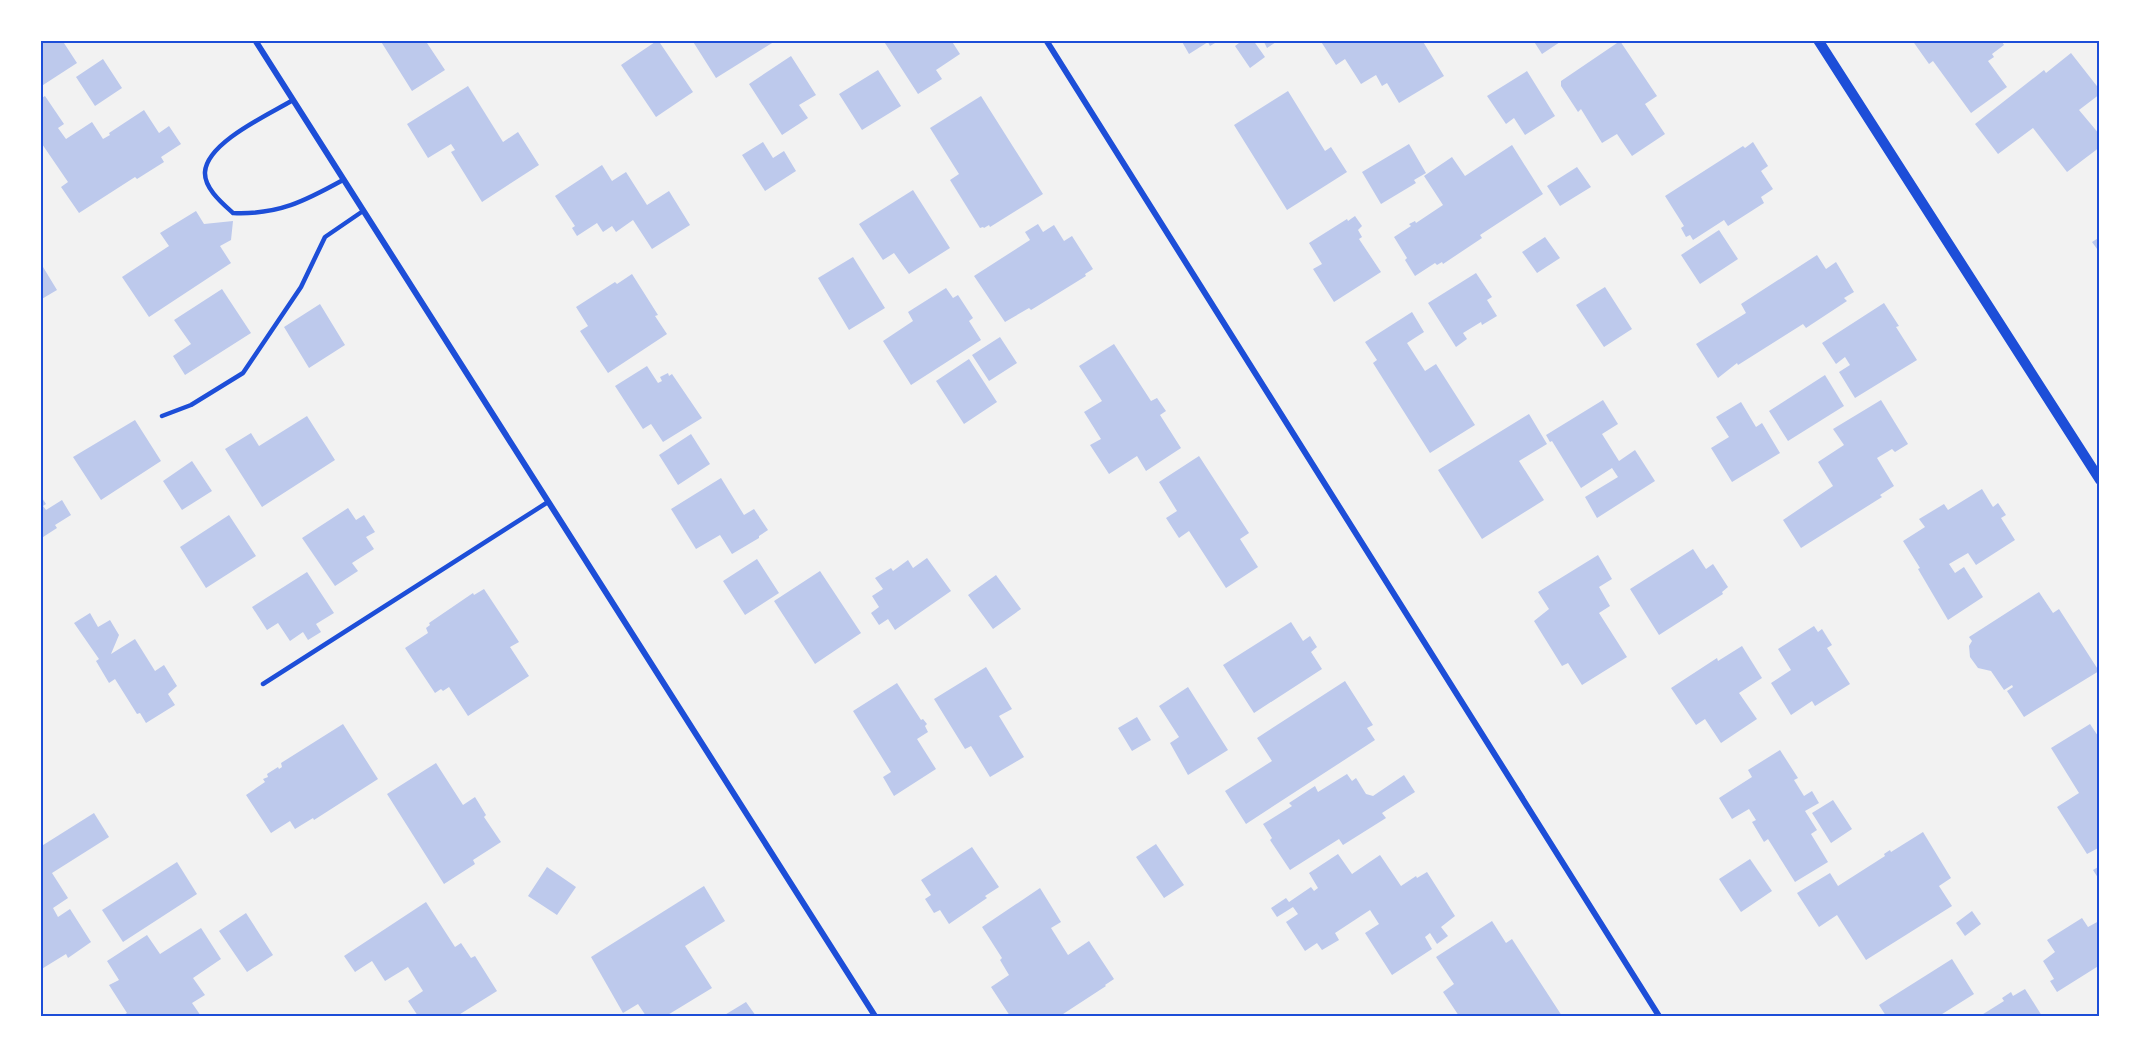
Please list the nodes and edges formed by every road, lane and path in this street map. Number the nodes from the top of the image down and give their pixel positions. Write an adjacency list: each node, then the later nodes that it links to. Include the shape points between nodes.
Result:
1 (255, 40): 4 (street)
2 (1046, 40): 12 (street)
3 (1818, 40): 8 (street)
4 (293, 100): 5 (street); 5 (lane, via 224,142 210,157 205,172 209,186 233,213 250,214 277,211 303,202)
5 (343, 180): 6 (street)
6 (363, 211): 7 (lane, via 325,237 302,286 243,373 191,405); 9 (street)
7 (162, 416)
8 (2100, 480)
9 (548, 502): 10 (lane); 11 (street)
10 (263, 684)
11 (875, 1017)
12 (1659, 1017)

